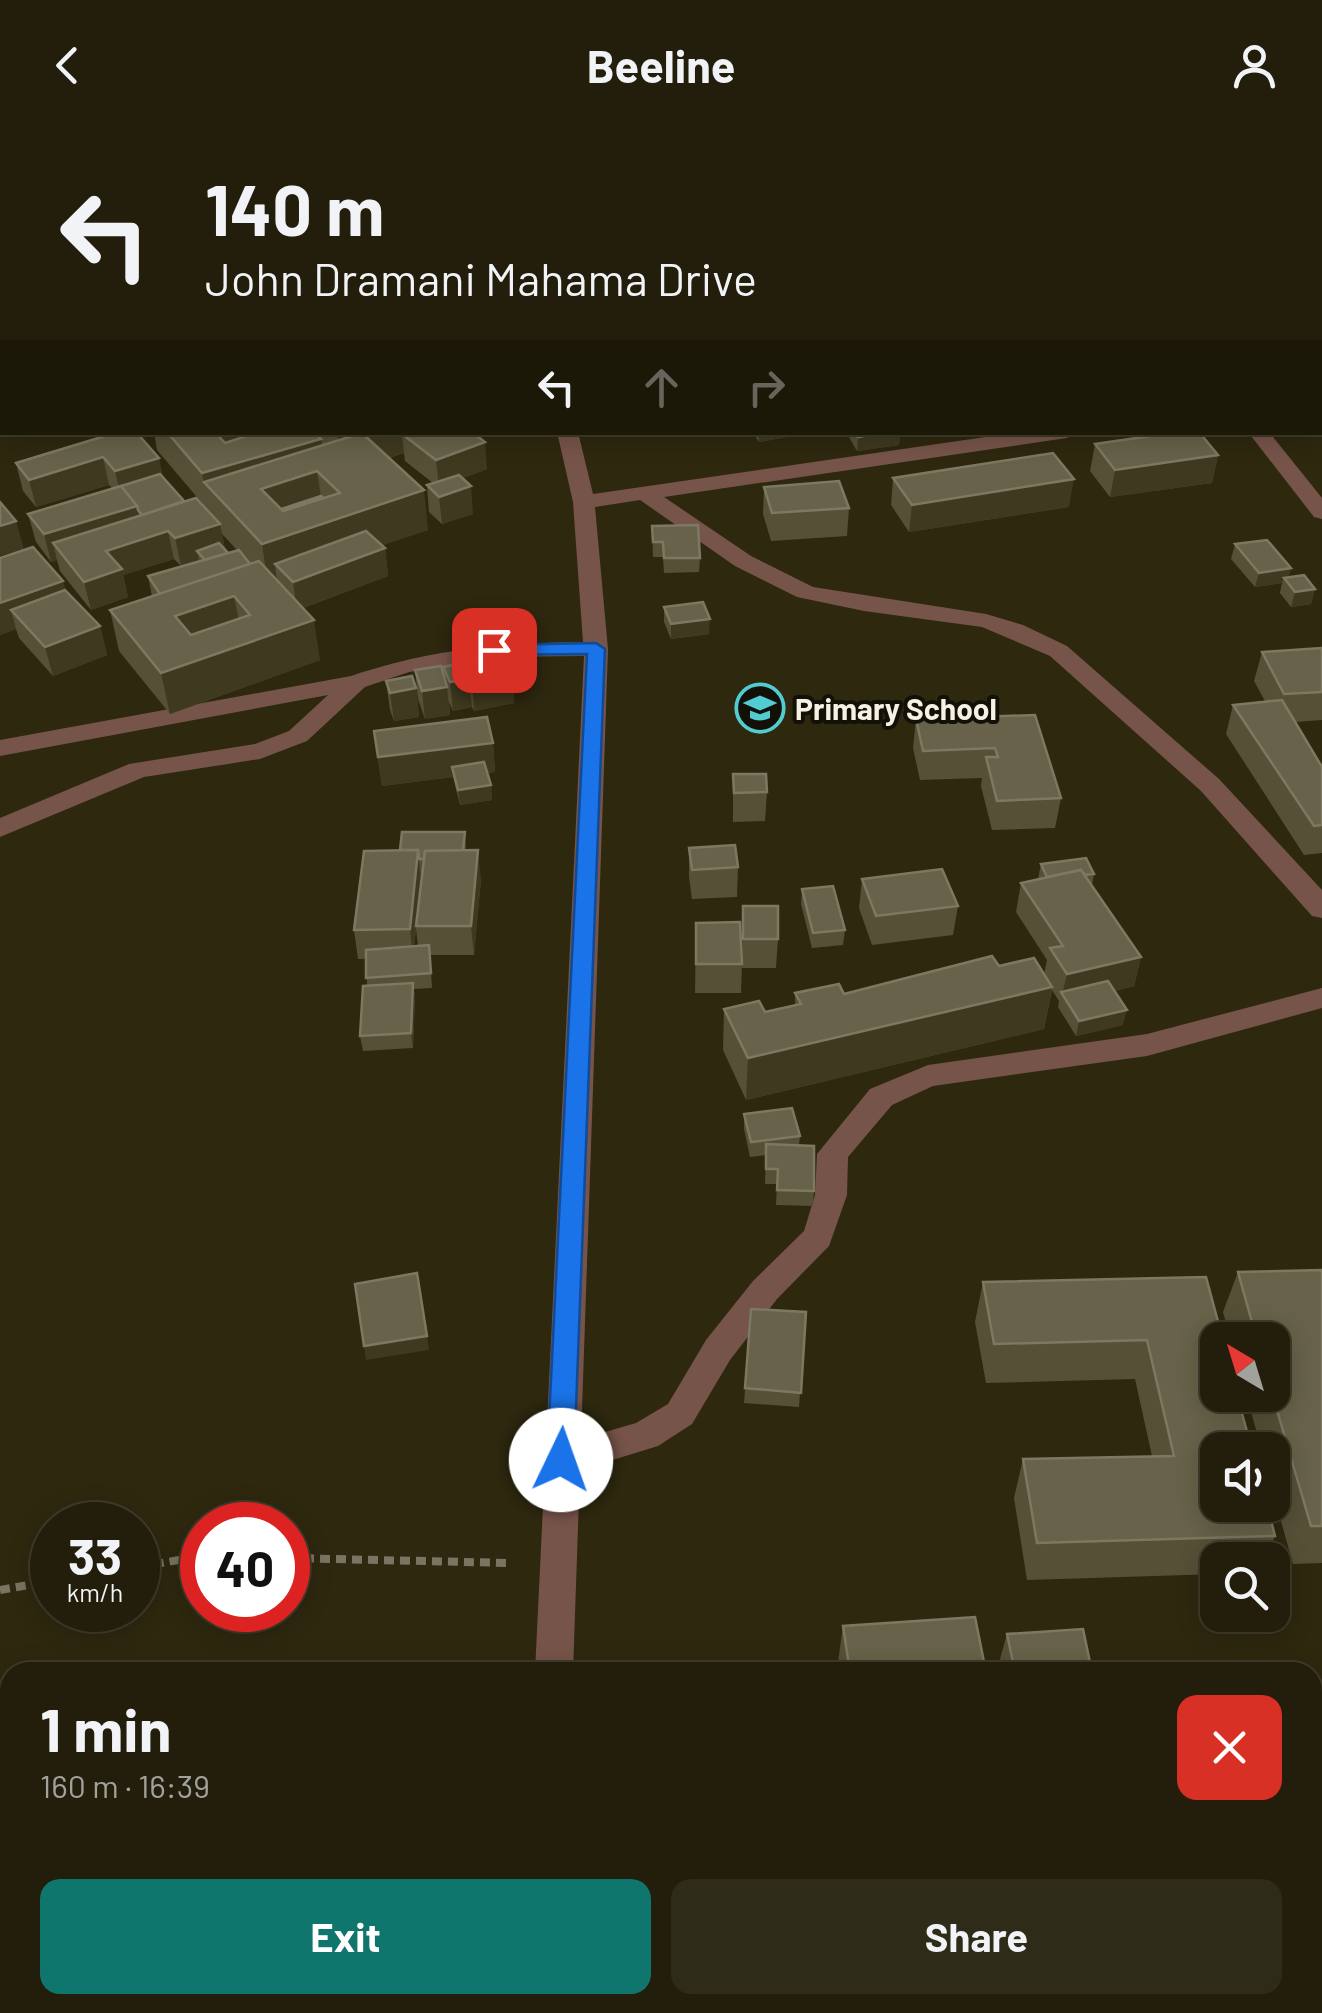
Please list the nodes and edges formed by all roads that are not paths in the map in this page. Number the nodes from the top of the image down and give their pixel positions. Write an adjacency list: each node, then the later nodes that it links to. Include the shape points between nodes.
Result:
1 (568, 435): 5 (street)
2 (1046, 435): 4 (street)
3 (1260, 435): 6 (street)
4 (643, 493): 5 (street); 11 (street, via 803,591 931,611 1041,641 1082,668 1208,783)
5 (584, 502): 7 (street)
6 (1322, 512)
7 (596, 649): 8 (street, via 494,650); 13 (street)
8 (356, 682): 9 (street); 10 (street, via 298,736 260,752 138,770)
9 (0, 748)
10 (0, 828)
11 (1322, 910)
12 (1322, 998): 13 (street, via 1147,1045 928,1076 881,1097 833,1154 831,1195 818,1237 753,1305 680,1414 646,1435)
13 (561, 1460): 14 (street)
14 (554, 1662)

